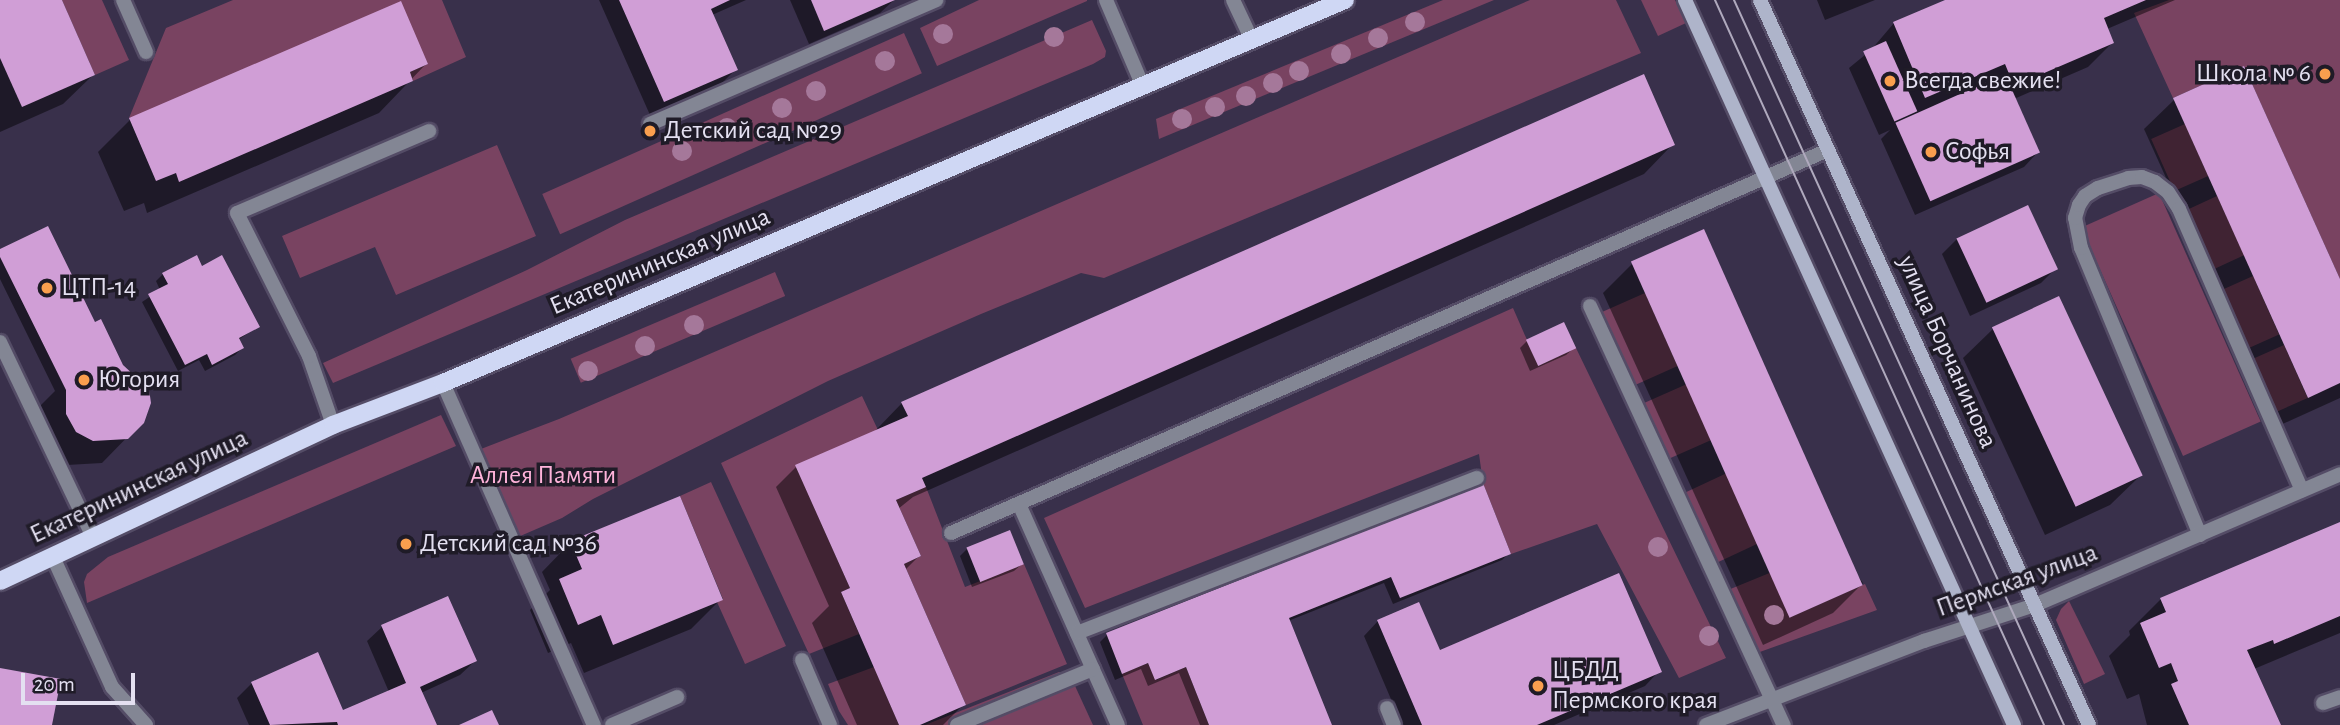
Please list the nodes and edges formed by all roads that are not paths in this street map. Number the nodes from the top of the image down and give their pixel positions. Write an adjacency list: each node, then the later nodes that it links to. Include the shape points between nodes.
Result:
1 (122, 0): 9 (street)
2 (936, 0): 11 (street)
3 (1106, 0): 10 (street)
4 (1233, 0): 8 (street)
5 (1345, 0): 8 (main road, Екатерининская улица)
6 (1685, 0): 14 (main road)
7 (1760, 0): 13 (main road, улица Борчанинова)
8 (1251, 38): 10 (main road, Екатерининская улица)
9 (146, 52)
10 (1142, 84): 17 (main road, Екатерининская улица)
11 (650, 124)
12 (429, 131): 18 (street, via 237,213 309,356)
13 (1828, 150): 14 (street); 28 (main road, улица Борчанинова)
14 (1768, 176): 22 (street); 29 (main road)
15 (1590, 306): 35 (street)
16 (0, 342): 25 (street)
17 (443, 383): 18 (main road, Екатерининская улица); 39 (street)
18 (333, 425): 25 (main road, Екатерининская улица)
19 (2340, 474): 21 (street, Пермская улица)
20 (1477, 478): 30 (street)
21 (2302, 490): 24 (street, Пермская улица); 24 (street, via 2174,201 2155,181 2142,177 2098,188 2085,196 2075,218 2081,248)
22 (1019, 503): 23 (street); 30 (street)
23 (950, 533)
24 (2200, 535): 28 (street, Пермская улица)
25 (93, 537): 26 (main road, Екатерининская улица)
26 (53, 557): 27 (main road, Екатерининская улица); 38 (street, via 112,687)
27 (0, 581)
28 (2035, 605): 29 (street, Пермская улица); 48 (main road, улица Борчанинова)
29 (1969, 627): 35 (street, Пермская улица); 47 (main road)
30 (1077, 633): 32 (street)
31 (802, 660): 41 (street)
32 (1093, 669): 42 (street); 43 (street)
33 (2340, 696): 36 (street)
34 (677, 697): 40 (street)
35 (1771, 699): 45 (street, Пермская улица); 46 (street)
36 (2323, 703)
37 (1387, 708): 44 (street)
38 (146, 725)
39 (594, 725)
40 (612, 725)
41 (830, 725)
42 (957, 725)
43 (1118, 725)
44 (1394, 725)
45 (1706, 725)
46 (1784, 725)
47 (2014, 725)
48 (2089, 725)

